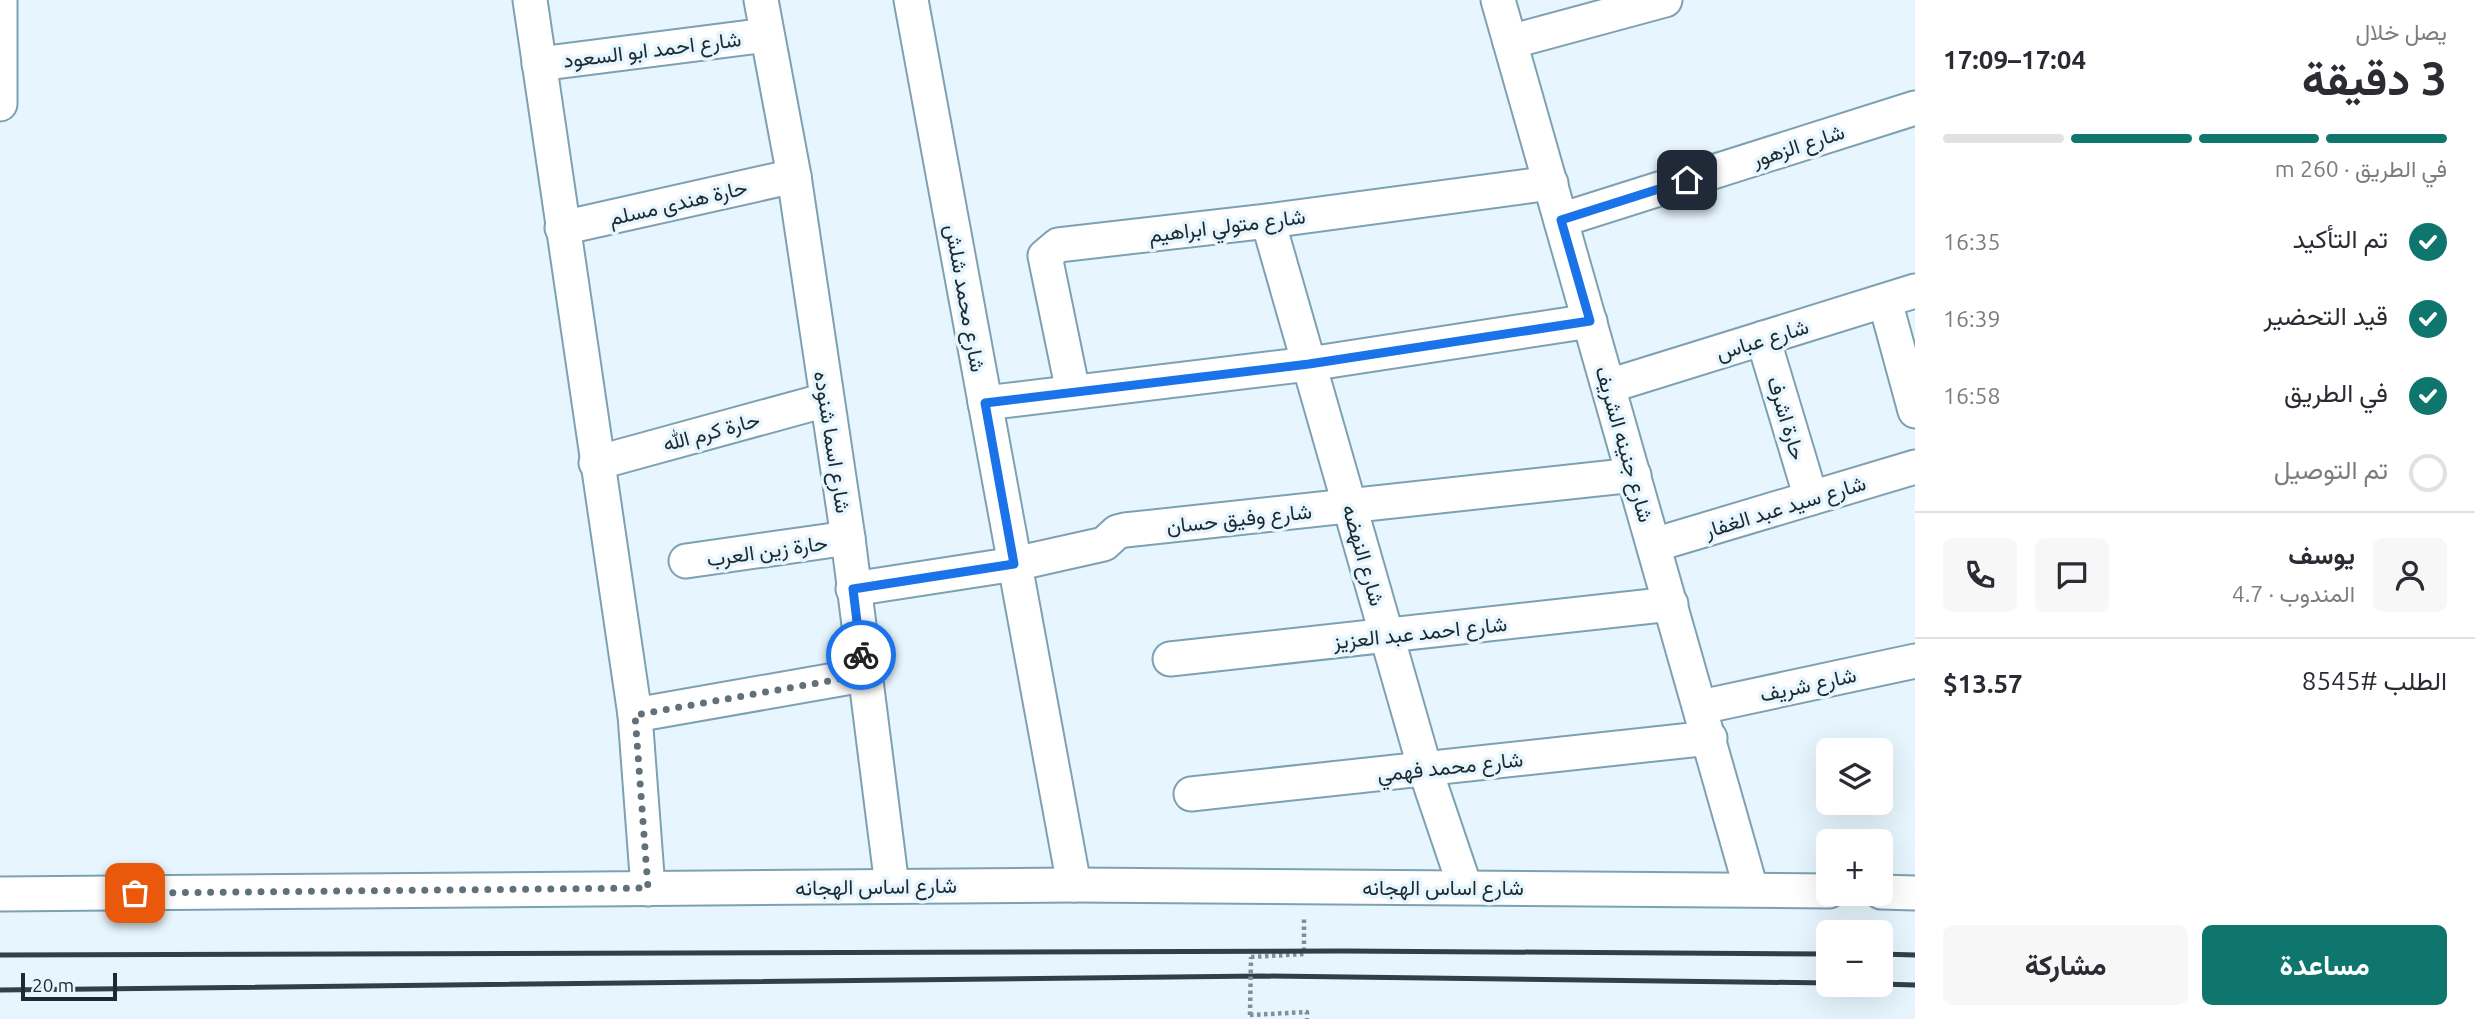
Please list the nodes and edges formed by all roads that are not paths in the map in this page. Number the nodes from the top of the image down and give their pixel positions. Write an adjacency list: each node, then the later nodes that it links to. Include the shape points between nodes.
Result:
1 (530, 0): 8 (street)
2 (911, 0): 23 (street, شارع محمد شلش)
3 (1497, 0): 7 (street, شارع جنينه الشريف)
4 (1663, 0): 7 (street)
5 (0, 2): 9 (street)
6 (766, 10): 8 (street, شارع احمد ابو السعود); 11 (street, شارع اسما شنوده)
7 (1510, 43): 12 (street, شارع جنينه الشريف)
8 (539, 64): 15 (street)
9 (1, 104)
10 (1915, 108): 13 (street, شارع الزهور)
11 (794, 176): 15 (street, حارة هندى مسلم); 22 (street, شارع اسما شنوده)
12 (1551, 183): 13 (street, شارع جنينه الشريف); 14 (street, شارع متولي ابراهيم)
13 (1561, 220): 17 (street, شارع جنينه الشريف)
14 (1268, 221): 19 (street, شارع النهضه); 21 (street, شارع متولي ابراهيم, via 1049,249 1046,266)
15 (562, 229): 25 (street)
16 (1900, 296): 18 (street, شارع عباس); 24 (street)
17 (1590, 321): 19 (street); 20 (street, شارع جنينه الشريف)
18 (1763, 338): 20 (street, شارع عباس); 28 (street, حارة اشرف)
19 (1309, 364): 21 (street); 29 (street, شارع النهضه)
20 (1609, 386): 27 (street, شارع جنينه الشريف)
21 (1073, 392): 23 (street)
22 (827, 400): 25 (street, حارة كرم الله); 30 (street, شارع اسما شنوده)
23 (985, 403): 33 (street, شارع محمد شلش)
24 (1915, 411)
25 (596, 463): 40 (street)
26 (1915, 467): 28 (street, شارع سيد عبد الغفار)
27 (1634, 475): 29 (street, شارع وفيق حسان); 31 (street, شارع جنينه الشريف)
28 (1811, 498): 31 (street, شارع سيد عبد الغفار)
29 (1350, 506): 33 (street, شارع وفيق حسان, via 1125,530 1104,544); 36 (street, شارع النهضه)
30 (848, 538): 32 (street, حارة زين العرب); 34 (street, شارع اسما شنوده)
31 (1654, 545): 35 (street, شارع جنينه الشريف)
32 (687, 561)
33 (1014, 564): 34 (street, شارع وفيق حسان); 44 (street, شارع محمد شلش)
34 (853, 589): 39 (street, شارع اسما شنوده)
35 (1671, 604): 36 (street, شارع احمد عبد العزيز); 41 (street, شارع جنينه الشريف)
36 (1387, 636): 37 (street, شارع احمد عبد العزيز); 42 (street, شارع النهضه)
37 (1170, 659)
38 (1915, 661): 41 (street, شارع شريف)
39 (863, 675): 40 (street); 45 (street, شارع اسما شنوده)
40 (635, 715): 47 (street)
41 (1705, 722): 42 (street, شارع محمد فهمي); 48 (street, شارع جنينه الشريف)
42 (1425, 769): 43 (street, شارع محمد فهمي); 46 (street, شارع النهضه)
43 (1191, 794)
44 (1074, 885): 45 (street, شارع اساس الهجانه); 46 (street, شارع اساس الهجانه)
45 (892, 886): 47 (street, شارع اساس الهجانه)
46 (1465, 887): 48 (street, شارع اساس الهجانه)
47 (648, 888): 52 (street, شارع اساس الهجانه)
48 (1751, 889): 49 (street, شارع اساس الهجانه)
49 (1816, 891)
50 (1893, 892): 51 (street)
51 (1915, 893)
52 (0, 894)

